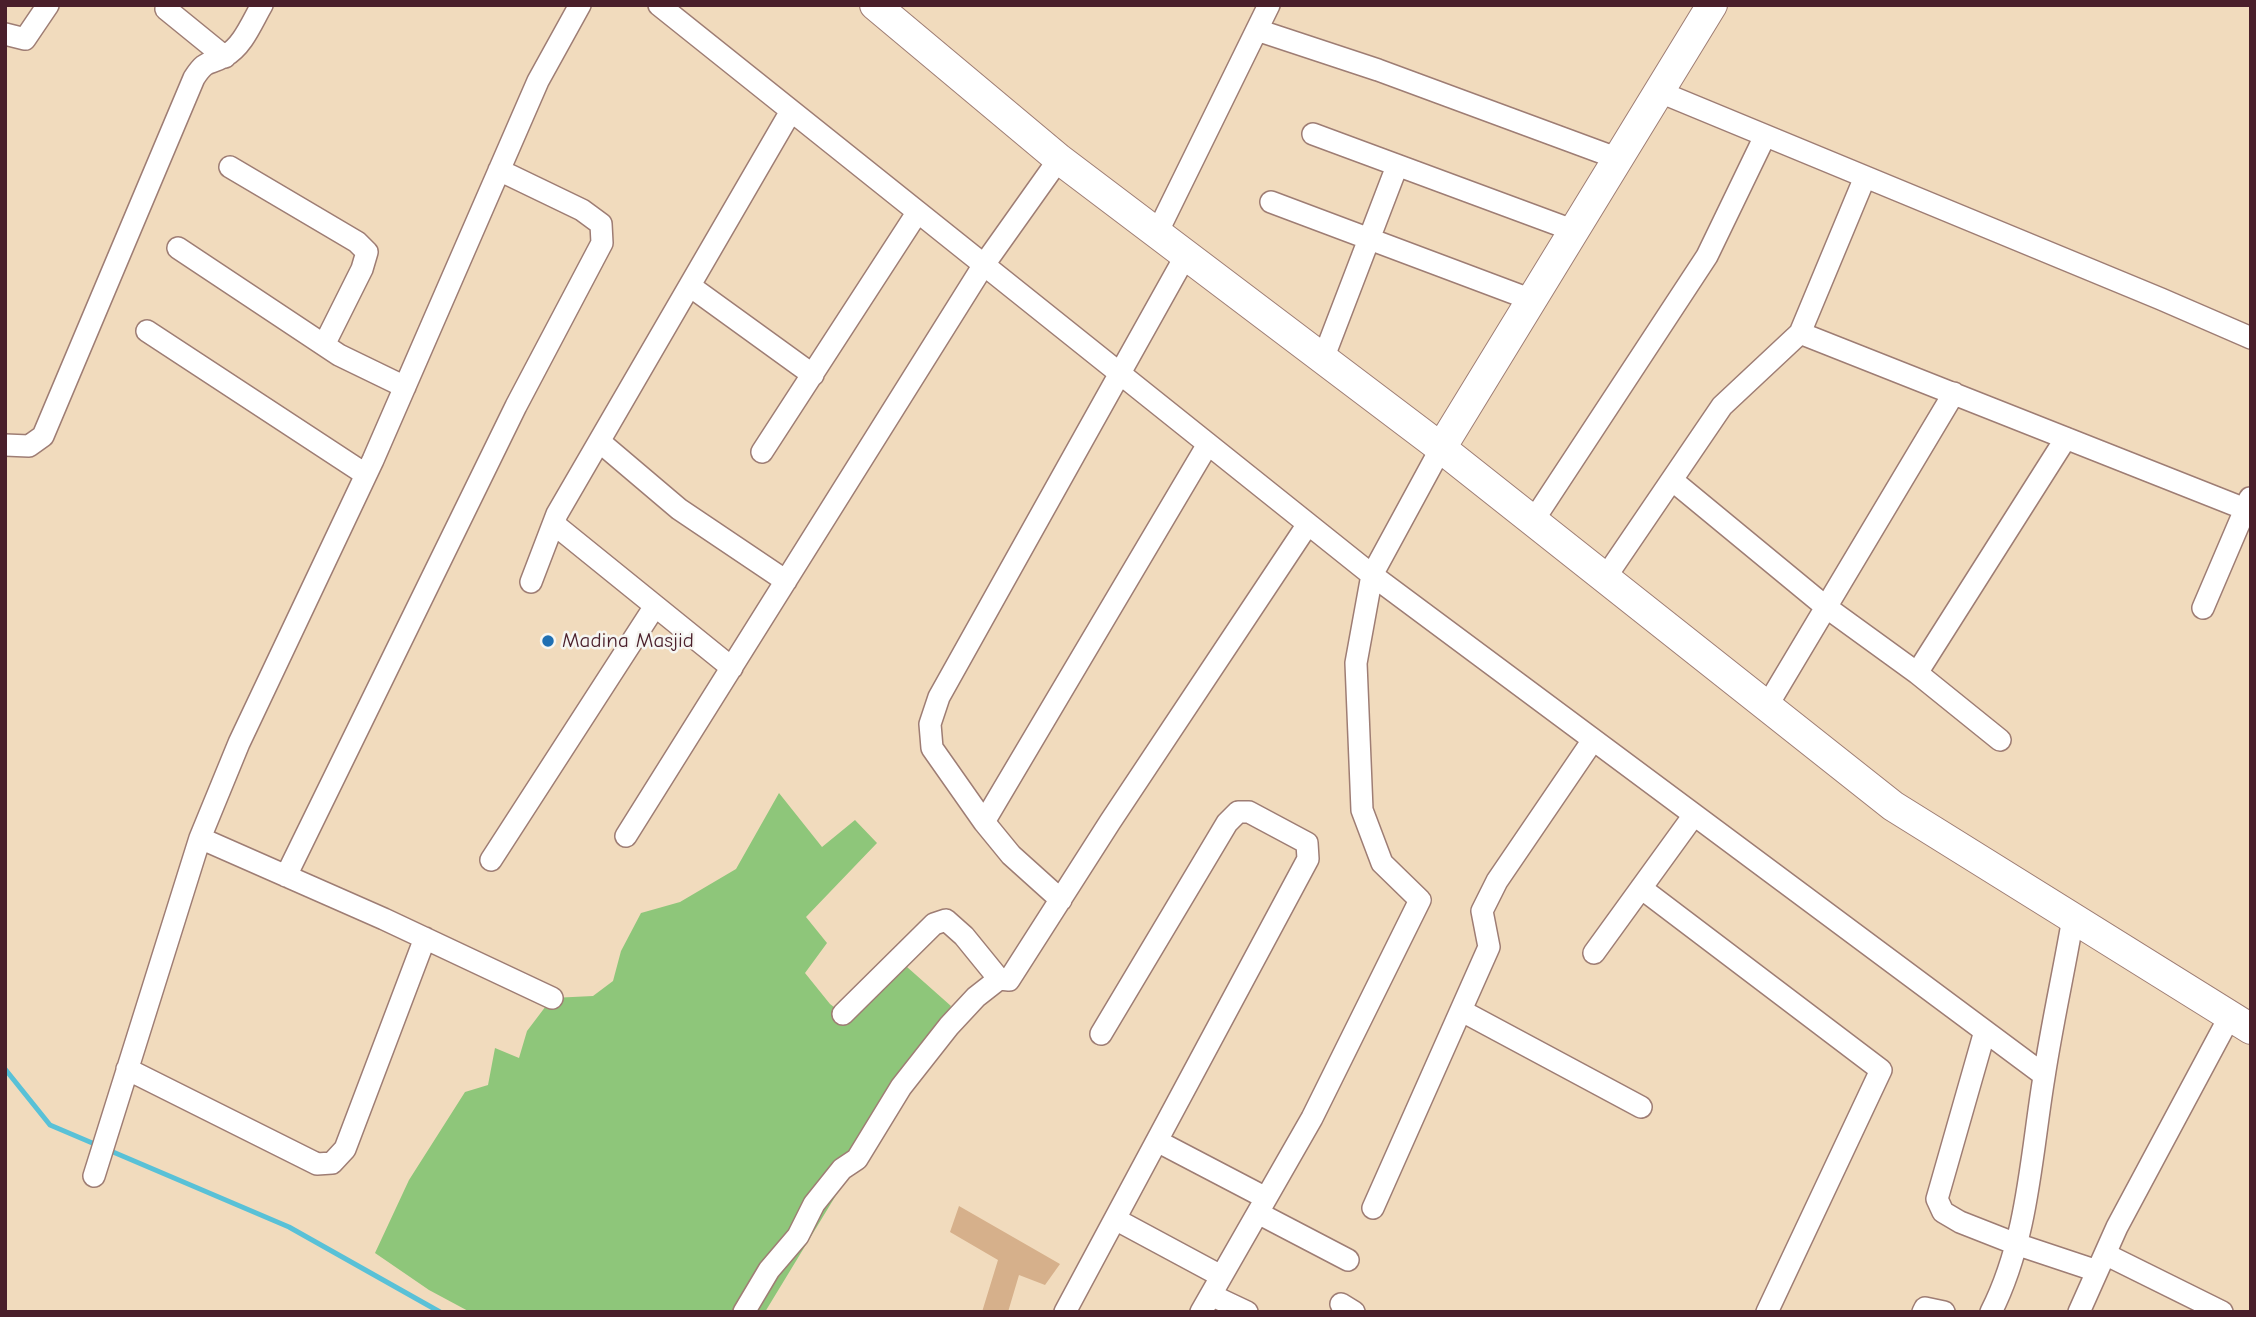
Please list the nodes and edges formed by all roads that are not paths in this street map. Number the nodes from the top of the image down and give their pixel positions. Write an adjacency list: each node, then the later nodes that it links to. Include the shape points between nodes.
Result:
1 (47, 5): 10 (street, via 25,39)
2 (262, 5): 11 (street, via 239,46)
3 (580, 5): 20 (street, via 538,81)
4 (659, 5): 13 (street)
5 (875, 5): 16 (street)
6 (1269, 5): 9 (street)
7 (1712, 5): 12 (street)
8 (165, 7): 11 (street)
9 (1257, 30): 17 (street); 25 (street)
10 (6, 36)
11 (225, 57): 44 (street, via 202,66 194,78 43,436 29,446)
12 (1660, 92): 15 (street); 17 (street)
13 (790, 111): 23 (street); 30 (street)
14 (1313, 134): 18 (street)
15 (1765, 136): 21 (street); 50 (street, via 1707,256)
16 (1059, 159): 25 (street); 29 (street)
17 (1619, 159): 24 (street)
18 (1398, 166): 24 (street); 26 (street)
19 (230, 167): 35 (street, via 357,242 367,253)
20 (499, 170): 39 (street); 70 (street, via 582,210 601,224 602,243 516,406)
21 (1865, 177): 33 (street); 34 (street)
22 (1271, 202): 26 (street)
23 (918, 213): 29 (street); 37 (street)
24 (1575, 231): 31 (street)
25 (1157, 233): 28 (street)
26 (1369, 241): 31 (street); 36 (street)
27 (178, 248): 35 (street)
28 (1186, 255): 36 (street); 38 (street)
29 (983, 266): 38 (street); 55 (street)
30 (690, 286): 37 (street); 42 (street)
31 (1532, 300): 45 (street)
32 (147, 331): 47 (street)
33 (1800, 333): 40 (street); 48 (street, via 1722,406)
34 (2251, 338)
35 (324, 345): 39 (street)
36 (1323, 359): 45 (street)
37 (813, 375): 46 (street)
38 (1120, 375): 43 (street); 66 (street, via 939,697 930,724 932,748)
39 (405, 387): 47 (street)
40 (1954, 393): 41 (street); 58 (street)
41 (2066, 438): 49 (street); 61 (street)
42 (600, 442): 51 (street); 55 (street, via 679,509)
43 (1208, 444): 52 (street); 66 (street)
44 (5, 445)
45 (1441, 448): 50 (street); 53 (street)
46 (762, 452)
47 (365, 474): 68 (street, via 239,743)
48 (1672, 480): 54 (street); 58 (street)
49 (2248, 503): 59 (street)
50 (1532, 521): 54 (street)
51 (554, 524): 56 (street); 57 (street)
52 (1308, 524): 53 (street); 72 (street)
53 (1372, 575): 63 (street); 88 (street, via 1356,663 1362,810 1382,863 1420,900 1312,1118)
54 (1605, 578): 62 (street)
55 (786, 581): 60 (street)
56 (531, 582)
57 (655, 606): 60 (street); 69 (street)
58 (1826, 607): 61 (street); 62 (street)
59 (2203, 608)
60 (732, 668): 67 (street)
61 (1917, 673): 64 (street)
62 (1767, 706): 73 (street, via 1893,806)
63 (1593, 740): 65 (street); 78 (street, via 1497,881 1482,911 1489,947)
64 (2000, 740)
65 (1694, 815): 71 (street); 81 (street)
66 (984, 822): 72 (street)
67 (626, 836)
68 (200, 838): 70 (street); 83 (street)
69 (491, 860)
70 (286, 876): 74 (street)
71 (1641, 888): 75 (street); 98 (street, via 1881,1069)
72 (1061, 900): 76 (street, via 1009,980)
73 (2073, 918): 80 (street); 84 (street)
74 (425, 938): 77 (street); 83 (street, via 345,1149 332,1163 317,1164)
75 (1594, 953)
76 (999, 979): 79 (street, via 946,920 934,923); 95 (street, via 949,1026 901,1087 857,1159 842,1169 814,1204 798,1236 769,1270)
77 (552, 998)
78 (1462, 1011): 85 (street); 89 (street)
79 (843, 1014)
80 (2240, 1022): 93 (street, via 2116,1227)
81 (1985, 1031): 84 (street); 91 (street, via 1937,1199 1943,1212 1960,1222)
82 (1101, 1034): 86 (street, via 1227,822 1238,812 1249,812 1307,843 1308,859)
83 (127, 1069): 87 (street)
84 (2044, 1075): 91 (street)
85 (1641, 1107)
86 (1157, 1141): 88 (street); 90 (street)
87 (94, 1176)
88 (1262, 1205): 92 (street); 94 (street)
89 (1373, 1208)
90 (1115, 1219): 94 (street); 96 (street)
91 (2016, 1244): 93 (street); 101 (street)
92 (1348, 1260)
93 (2101, 1262): 102 (street); 103 (street)
94 (1211, 1294): 97 (street)
95 (744, 1312)
96 (1065, 1312)
97 (1247, 1312)
98 (1767, 1312)
99 (1923, 1312): 100 (street, via 1925,1308)
100 (1944, 1312)
101 (1991, 1312)
102 (2079, 1312)
103 (2222, 1312)

